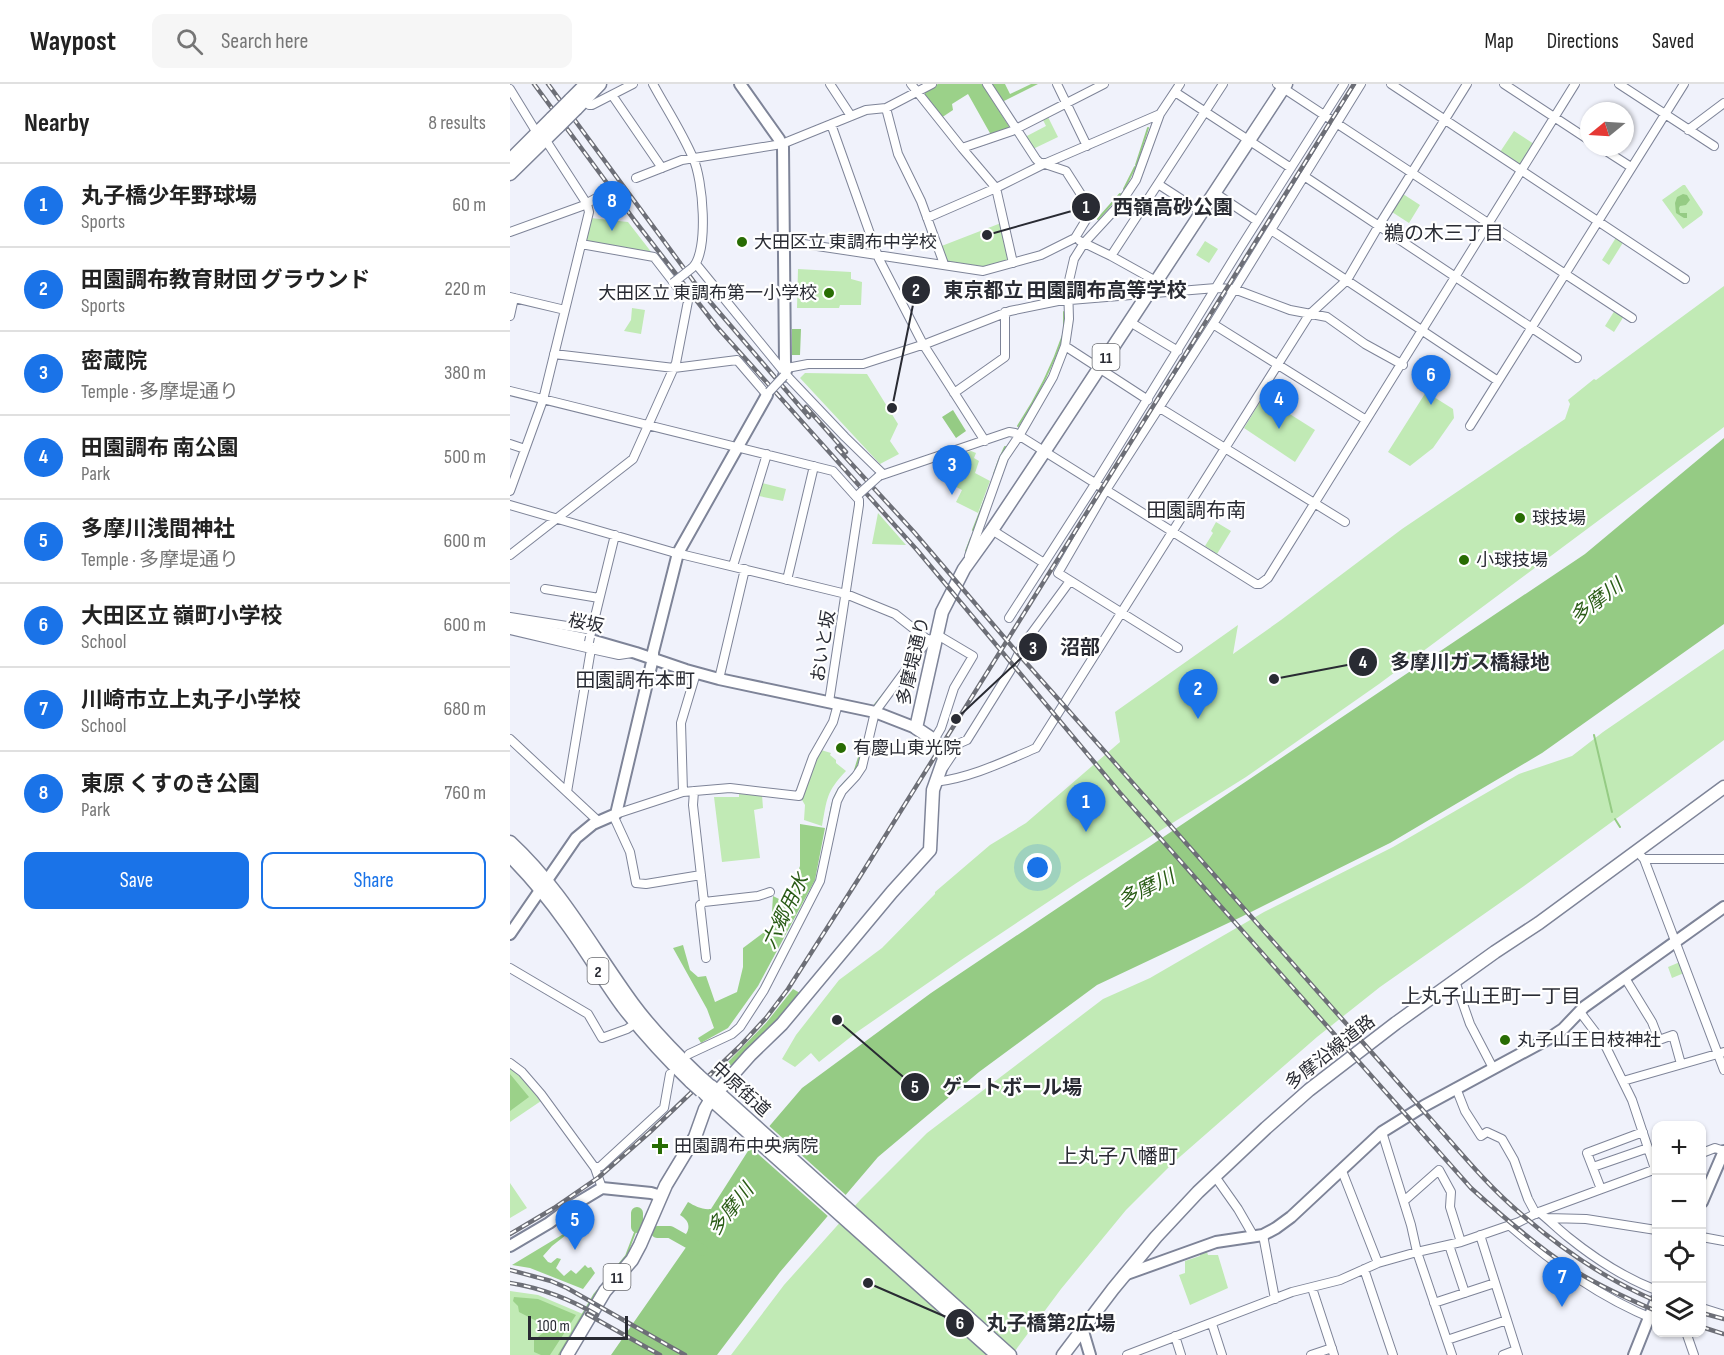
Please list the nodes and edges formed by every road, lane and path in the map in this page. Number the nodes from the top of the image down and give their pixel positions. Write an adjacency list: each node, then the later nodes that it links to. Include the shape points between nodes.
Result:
1 (586, 84): 30 (main road)
2 (600, 84): 30 (main road)
3 (633, 84): 28 (street)
4 (653, 84): 53 (street)
5 (740, 84): 47 (street)
6 (830, 84): 36 (street)
7 (911, 84): 27 (street)
8 (932, 84): 27 (street)
9 (987, 84): 42 (street)
10 (1057, 84): 29 (street)
11 (1104, 84): 29 (street)
12 (1180, 84): 25 (street)
13 (1223, 84): 33 (street)
14 (1344, 84): 37 (street)
15 (1361, 84): 40 (street)
16 (1391, 84): 39 (street)
17 (1467, 84): 39 (street)
18 (1504, 84): 26 (street)
19 (1521, 84): 26 (street)
20 (1575, 84): 38 (street)
21 (1619, 84): 35 (street)
22 (1684, 84): 35 (street)
23 (1282, 85): 37 (street); 46 (main road, 多摩堤通り / 11)
24 (510, 89): 45 (street)
25 (1175, 92): 33 (street); 34 (street)
26 (1516, 92): 38 (street)
27 (917, 93): 32 (street); 50 (street)
28 (612, 95): 30 (street, via 592,105); 56 (street)
29 (1066, 102): 42 (street); 48 (street)
30 (577, 103): 45 (main road, bridge)
31 (1724, 103): 43 (street)
32 (886, 108): 36 (street); 69 (street, via 898,154)
33 (1205, 112): 46 (street); 63 (street)
34 (1160, 114): 48 (street); 78 (street, via 1136,180)
35 (1664, 114): 43 (street); 55 (street)
36 (851, 116): 41 (street)
37 (1325, 116): 40 (street); 57 (street)
38 (1555, 117): 44 (street); 58 (street)
39 (1446, 120): 58 (street); 59 (street)
40 (1337, 123): 59 (street); 61 (street)
41 (831, 124): 47 (street); 80 (street)
42 (1016, 129): 50 (street); 54 (street, via 1035,159)
43 (1688, 130): 49 (street)
44 (1580, 134)
45 (541, 136): 51 (main road); 60 (main road); 67 (street)
46 (1249, 140): 57 (street); 65 (main road, 多摩堤通り / 11)
47 (782, 144): 53 (street); 77 (street)
48 (1087, 146): 54 (street)
49 (1714, 146)
50 (962, 148): 64 (street)
51 (512, 155)
52 (1614, 156): 55 (street)
53 (693, 158): 56 (street); 84 (street, via 703,220 698,262)
54 (1044, 164): 64 (street); 76 (street, via 1066,171 1082,196 1089,215)
55 (1631, 167): 71 (street)
56 (662, 168): 62 (street)
57 (1291, 168): 70 (street)
58 (1522, 170): 71 (street); 72 (street)
59 (1412, 173): 72 (street); 73 (street)
60 (510, 174)
61 (1304, 176): 73 (street); 74 (street)
62 (636, 178)
63 (1158, 184): 68 (street); 81 (street)
64 (996, 188): 69 (street); 82 (street)
65 (1215, 193): 68 (main road, 多摩堤通り / 11); 70 (street)
66 (598, 196): 67 (street)
67 (587, 204): 75 (street); 79 (street, via 589,212)
68 (1201, 212): 89 (main road, 多摩堤通り / 11)
69 (927, 218): 83 (street)
70 (1257, 221): 91 (street)
71 (1598, 221): 85 (street); 87 (street)
72 (1489, 224): 85 (street); 86 (street)
73 (1378, 226): 86 (street); 88 (street)
74 (1271, 230): 88 (street); 92 (street)
75 (510, 232)
76 (1075, 238): 78 (street); 82 (street, via 1041,255)
77 (784, 241): 80 (street); 114 (street)
78 (1084, 243): 81 (street); 95 (street, via 1074,259)
79 (581, 244): 90 (street, via 654,257); 96 (street)
80 (878, 255): 83 (street); 105 (street)
81 (1111, 255): 89 (street)
82 (1012, 263): 83 (street, via 983,271)
83 (944, 264)
84 (694, 266): 90 (street, bridge); 114 (street)
85 (1565, 275): 100 (street); 103 (street)
86 (1456, 277): 103 (street); 104 (street)
87 (1685, 279)
88 (1347, 280): 98 (street); 104 (street)
89 (1156, 281): 93 (main road, 多摩堤通り / 11)
90 (674, 283): 112 (street, via 688,301)
91 (1216, 288): 92 (street); 93 (street); 107 (street)
92 (1234, 289): 98 (street); 102 (street)
93 (1148, 292): 95 (street); 101 (main road, 多摩堤通り / 11)
94 (512, 297): 96 (street); 99 (street)
95 (1068, 300): 97 (street); 106 (street)
96 (565, 310): 108 (street)
97 (1005, 312): 105 (street); 118 (street, via 1005,357)
98 (1309, 315): 110 (street, via 1327,317); 111 (street)
99 (510, 316)
100 (1632, 318)
101 (1130, 322): 107 (street); 113 (main road, 多摩堤通り / 11)
102 (1213, 324): 111 (street); 121 (street)
103 (1531, 327): 109 (street); 115 (street)
104 (1423, 331): 110 (street); 115 (street)
105 (923, 344): 114 (street, via 863,364 808,364); 118 (street)
106 (1065, 346): 113 (street); 125 (street, via 1053,377)
107 (1178, 351): 120 (street)
108 (554, 354): 112 (street); 119 (street)
109 (1577, 358)
110 (1403, 364): 122 (street)
111 (1278, 366): 122 (street); 129 (street)
112 (674, 368): 117 (street, via 737,360); 123 (street)
113 (1099, 368): 120 (street); 131 (main road, 多摩堤通り / 11)
114 (785, 372): 117 (street, bridge); 134 (street)
115 (1498, 381): 124 (street)
116 (510, 391): 119 (street)
117 (768, 393): 128 (street)
118 (954, 393): 126 (street)
119 (543, 400): 123 (street); 130 (street)
120 (1148, 400): 135 (street)
121 (1160, 408): 129 (street); 136 (street)
122 (1366, 420): 139 (street)
123 (649, 426): 128 (street); 141 (street, via 633,459)
124 (1470, 426)
125 (1019, 436): 126 (street, via 1009,432); 131 (street); 150 (street, via 1004,458)
126 (985, 441): 134 (street)
127 (510, 444): 130 (street)
128 (737, 446): 132 (street); 146 (street)
129 (1226, 448): 139 (street); 144 (street)
130 (525, 449): 137 (street)
131 (1044, 452): 135 (street); 143 (main road, 多摩堤通り / 11)
132 (767, 454): 133 (street); 149 (street)
133 (814, 466): 138 (street, via 833,471); 152 (street)
134 (881, 475): 138 (street, bridge)
135 (1095, 484): 136 (street); 148 (street)
136 (1106, 490): 144 (street); 153 (street, via 1058,573)
137 (510, 491)
138 (858, 495): 155 (street, おいと坂)
139 (1314, 503): 142 (street); 144 (street, via 1268,578 1260,584)
140 (510, 505): 141 (street)
141 (555, 519): 145 (street); 147 (street)
142 (1345, 522)
143 (992, 530): 148 (street); 150 (main road, 多摩堤通り / 11)
144 (1172, 532): 157 (street)
145 (615, 535): 146 (street); 156 (street)
146 (678, 553): 149 (street); 166 (street)
147 (510, 555)
148 (1044, 563): 159 (street)
149 (733, 566): 151 (street)
150 (964, 569): 163 (main road, 多摩堤通り / 11)
151 (745, 570): 152 (street); 168 (street)
152 (787, 580): 155 (street)
153 (1070, 580): 157 (street); 174 (street, via 1023,645 967,740)
154 (545, 589): 156 (street)
155 (846, 594): 163 (street, via 895,614); 169 (street, おいと坂)
156 (599, 598): 162 (street)
157 (1122, 612): 164 (street); 175 (street, via 1036,748 985,769)
158 (510, 617): 162 (street)
159 (1009, 618)
160 (510, 624): 165 (street, 桜坂)
161 (510, 630): 162 (street)
162 (591, 639): 165 (street, via 620,655); 178 (street)
163 (932, 639): 170 (street); 171 (main road, 多摩堤通り / 11); 172 (street, via 941,637 973,656 954,688)
164 (1178, 648)
165 (636, 653): 166 (street, 桜坂)
166 (653, 658): 167 (street, 桜坂); 180 (street)
167 (696, 673): 168 (street, 桜坂); 179 (street, via 681,723)
168 (719, 679): 169 (street, 桜坂)
169 (833, 703): 170 (street, 桜坂); 177 (street, おいと坂, via 833,722 813,757 799,796 730,788)
170 (875, 712): 171 (street, 桜坂); 200 (street, via 862,767 837,801 820,881 764,990 732,1034)
171 (916, 728): 172 (main road, 多摩堤通り)
172 (934, 740): 174 (main road, via 944,759)
173 (511, 741): 178 (street)
174 (940, 768): 175 (main road, 11)
175 (935, 782): 209 (main road, 11, via 930,850 782,1024)
176 (1724, 787): 183 (main road, 多摩沿線道路)
177 (694, 791): 179 (street); 186 (street)
178 (567, 792): 181 (street)
179 (683, 792): 180 (street)
180 (614, 814): 181 (street); 186 (street, via 630,852 636,883 646,885)
181 (598, 821): 187 (street, via 576,838)
182 (510, 842): 187 (main road, 中原街道 / 2)
183 (1640, 855): 185 (street); 192 (street); 196 (main road, 多摩沿線道路)
184 (510, 856): 187 (main road, 中原街道 / 2)
185 (1724, 859)
186 (701, 875): 189 (street)
187 (543, 885): 191 (street); 198 (main road, 中原街道 / 2); 206 (main road, 中原街道 / 2, via 575,917 634,1005)
188 (770, 892): 189 (street, via 758,897)
189 (704, 902): 193 (street, via 700,905)
190 (1724, 908): 192 (street)
191 (510, 934)
192 (1675, 943): 195 (street); 199 (street)
193 (706, 958)
194 (510, 968): 198 (street, via 588,1014 602,1038)
195 (1625, 978): 197 (street); 202 (street, via 1659,1040 1673,1035)
196 (1455, 981): 203 (street, via 1470,1024); 220 (main road, 多摩沿線道路, via 1318,1083)
197 (1580, 1012): 203 (street, via 1548,1039); 207 (street, via 1605,1045)
198 (636, 1023): 206 (main road, 中原街道 / 2, via 661,1053)
199 (1721, 1053): 202 (street); 204 (street)
200 (689, 1054)
201 (510, 1063): 217 (street, via 541,1094)
202 (1681, 1064): 207 (street)
203 (1493, 1068): 208 (street)
204 (1724, 1070)
205 (670, 1074): 217 (street, via 664,1108)
206 (695, 1078): 209 (main road, 中原街道 / 2, bridge)
207 (1623, 1081): 211 (street)
208 (1456, 1088): 210 (street); 226 (street, via 1480,1136 1487,1132 1502,1139)
209 (714, 1095): 224 (main road, 11); 260 (main road, 中原街道 / 2); 261 (main road, 中原街道 / 2)
210 (1382, 1132): 218 (street); 225 (street)
211 (1643, 1132): 212 (street); 216 (street, via 1587,1153)
212 (1648, 1148): 215 (street); 216 (street)
213 (1706, 1151): 214 (street, via 1716,1148)
214 (1724, 1151): 223 (street)
215 (1652, 1160)
216 (1593, 1167): 222 (street)
217 (595, 1168): 221 (street)
218 (1341, 1171): 230 (street, via 1287,1220); 238 (street)
219 (1652, 1172): 222 (street)
220 (1214, 1175): 230 (street); 240 (main road, 多摩沿線道路)
221 (602, 1188): 224 (street); 236 (street)
222 (1601, 1189): 226 (street)
223 (1706, 1191)
224 (662, 1196): 259 (main road, 11, via 636,1253 606,1291)
225 (1404, 1201): 234 (street, via 1439,1170 1451,1192 1450,1207); 237 (street)
226 (1538, 1213): 227 (street); 228 (street)
227 (1547, 1218): 229 (street, via 1586,1219); 243 (street, via 1598,1258)
228 (1509, 1225): 231 (street); 249 (street, via 1564,1271)
229 (1652, 1229)
230 (1258, 1235): 240 (street, via 1215,1242); 245 (street)
231 (1480, 1235): 234 (street); 241 (street)
232 (1706, 1238): 233 (street)
233 (1724, 1241)
234 (1461, 1242): 235 (street)
235 (1449, 1245): 237 (street); 244 (street)
236 (510, 1246)
237 (1417, 1252): 238 (street); 246 (street)
238 (1378, 1263): 239 (street)
239 (1364, 1269): 242 (street); 268 (street)
240 (1124, 1275): 253 (main road, 多摩沿線道路)
241 (1495, 1283): 244 (street); 250 (street)
242 (1312, 1288): 245 (street); 257 (street)
243 (1652, 1288)
244 (1465, 1293): 246 (street)
245 (1275, 1299): 252 (street)
246 (1434, 1303): 256 (street)
247 (1706, 1310): 248 (street)
248 (1724, 1315)
249 (1652, 1318)
250 (1507, 1320): 256 (street); 258 (street)
251 (1652, 1320): 271 (street)
252 (1212, 1324): 254 (street); 266 (street)
253 (1082, 1328): 262 (main road, 多摩沿線道路); 263 (street)
254 (1175, 1336): 264 (street); 265 (street)
255 (1688, 1337): 272 (street)
256 (1447, 1340): 269 (street)
257 (1333, 1352): 267 (street)
258 (1517, 1353): 270 (street)
259 (567, 1355)
260 (997, 1355)
261 (1010, 1355)
262 (1063, 1355)
263 (1090, 1355)
264 (1127, 1355)
265 (1181, 1355)
266 (1222, 1355)
267 (1311, 1355)
268 (1393, 1355)
269 (1452, 1355)
270 (1503, 1355)
271 (1634, 1355)
272 (1694, 1355)

